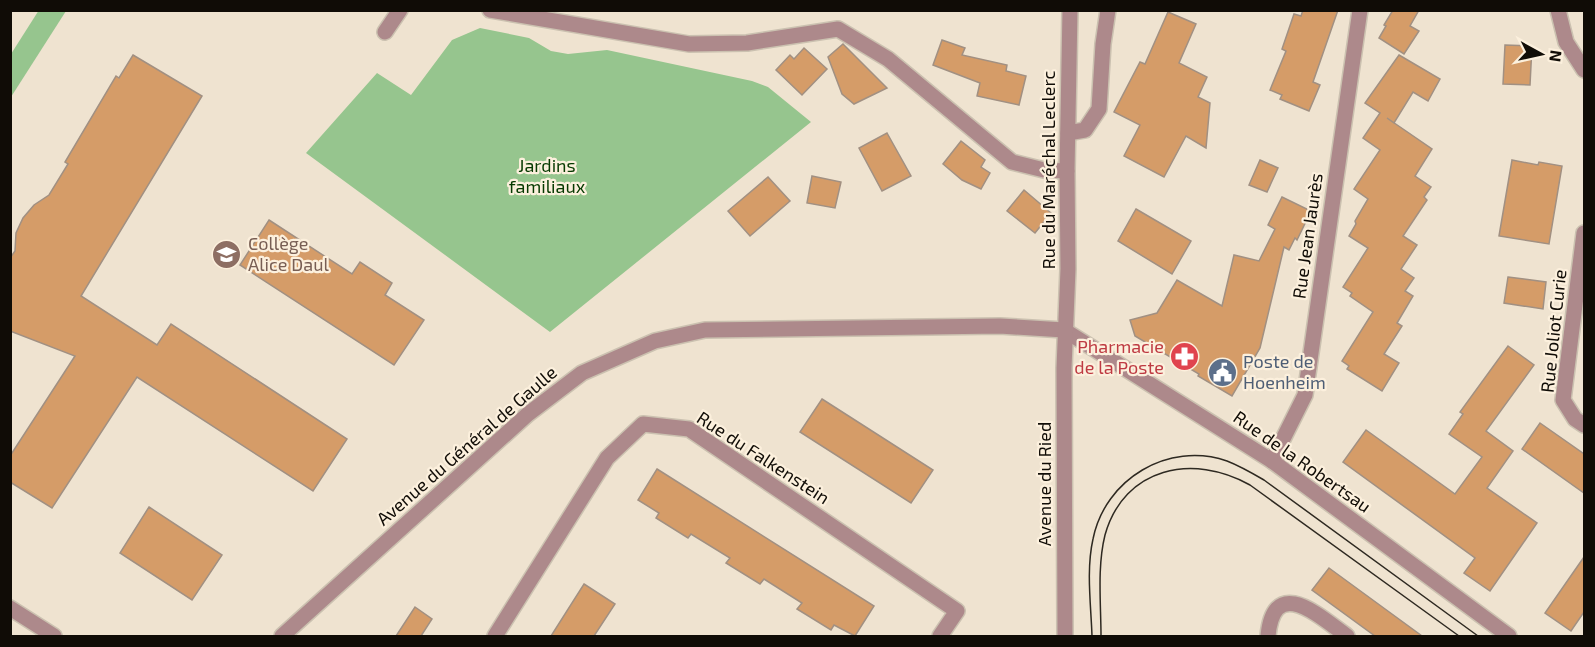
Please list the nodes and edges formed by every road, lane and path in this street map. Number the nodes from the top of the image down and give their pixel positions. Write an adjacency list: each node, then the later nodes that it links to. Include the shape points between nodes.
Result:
1 (400, 10): 7 (street)
2 (490, 10): 10 (street, via 689,44 747,43 838,29 888,59 1012,162)
3 (1070, 10): 9 (street, Rue du Maréchal Leclerc)
4 (1108, 10): 9 (street, via 1099,109 1085,130)
5 (1360, 10): 14 (street, Rue Jean Jaurès, via 1305,395)
6 (1558, 10): 8 (street, via 1566,42)
7 (386, 32)
8 (1584, 70)
9 (1068, 133): 10 (street, Rue du Maréchal Leclerc)
10 (1067, 171): 12 (street, Rue du Maréchal Leclerc)
11 (1584, 233): 13 (street, Rue Joliot Curie, via 1563,400 1575,419)
12 (1064, 330): 14 (street, Rue de la Robertsau); 17 (street, Avenue du Général de Gaulle, via 1000,326 705,330 656,341 582,373 528,414); 20 (street, Avenue du Ried)
13 (1584, 425)
14 (1272, 460): 23 (street, Rue de la Robertsau)
15 (10, 608): 16 (street)
16 (54, 636)
17 (282, 636)
18 (495, 636): 19 (street, Rue du Falkenstein, via 607,458 643,424 689,429 957,610)
19 (940, 636)
20 (1065, 636)
21 (1268, 636): 22 (street, via 1273,613 1289,602 1302,606)
22 (1347, 636)
23 (1509, 636)

